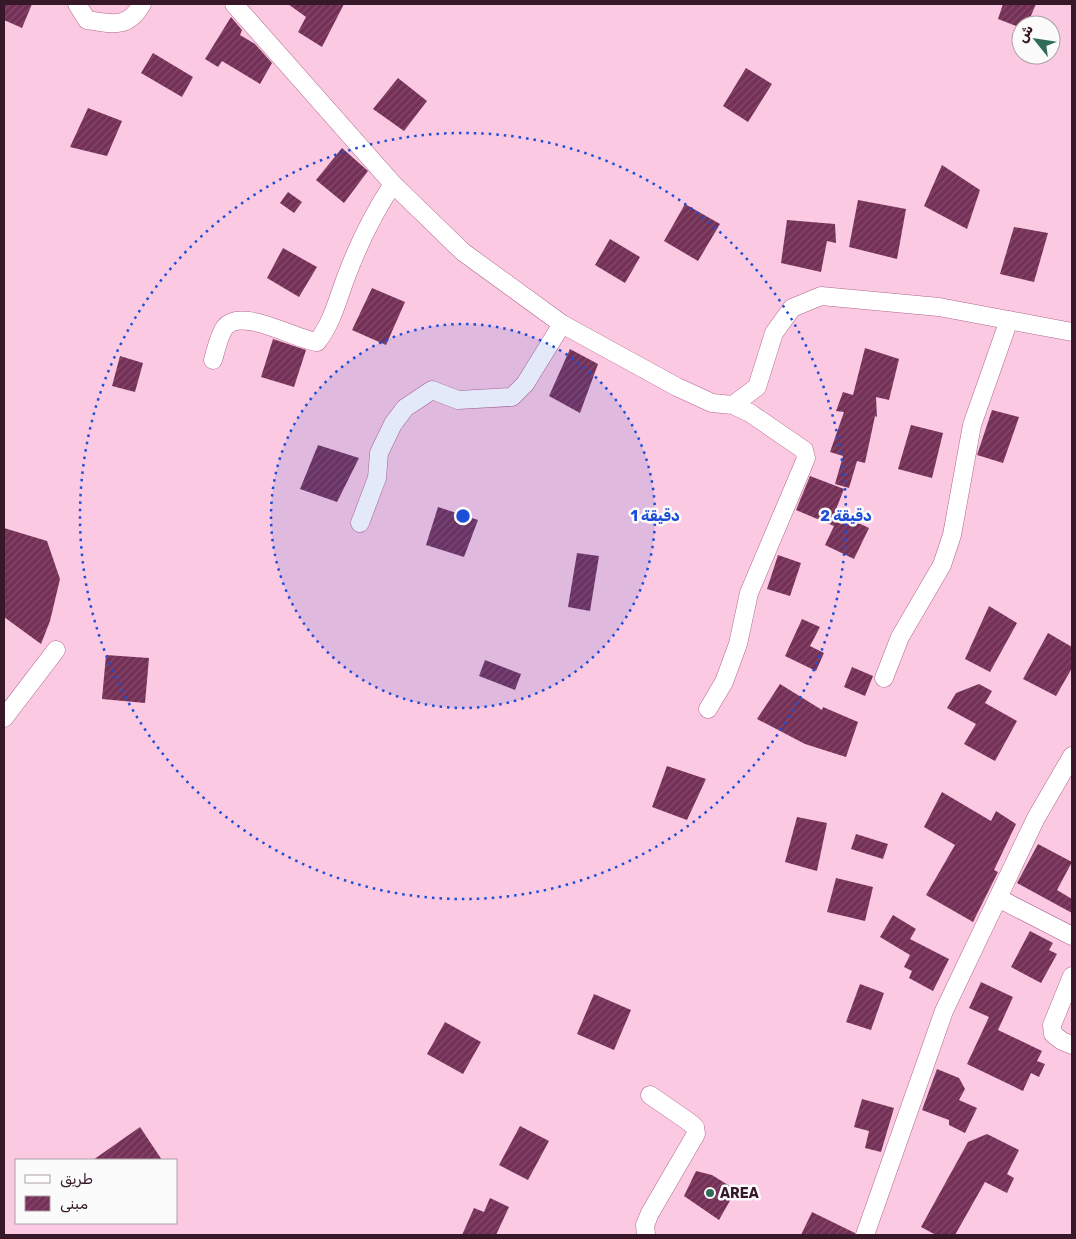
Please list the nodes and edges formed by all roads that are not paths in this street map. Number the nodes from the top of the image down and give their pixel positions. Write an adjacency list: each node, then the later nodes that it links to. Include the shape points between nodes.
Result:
1 (77, 4): 2 (street, via 87,20 109,24 125,23 135,16)
2 (142, 4)
3 (234, 4): 4 (street)
4 (393, 184): 6 (street, via 463,252); 8 (street, via 362,235 330,322 317,342 254,321 237,320 223,329)
5 (1009, 320): 7 (street); 9 (street, via 939,307 821,296 792,308 774,333 757,387); 12 (street, via 972,425 952,535 942,565 900,637)
6 (562, 324): 9 (street, via 677,387 712,403); 10 (street, via 525,384 512,397 458,400 432,390 404,408 379,454 378,478)
7 (1072, 332)
8 (213, 360)
9 (733, 405): 13 (street, via 795,443 804,450 806,458 750,593 738,644 724,682)
10 (360, 523)
11 (56, 650): 14 (street)
12 (884, 678)
13 (708, 709)
14 (4, 718)
15 (1072, 756): 16 (street, via 1036,818)
16 (998, 898): 17 (street); 22 (street, via 944,1011)
17 (1072, 936)
18 (1072, 976): 19 (street, via 1052,1025 1053,1034)
19 (1072, 1045)
20 (650, 1095): 21 (street, via 689,1122 696,1134 650,1213 645,1225)
21 (646, 1235)
22 (865, 1235)

